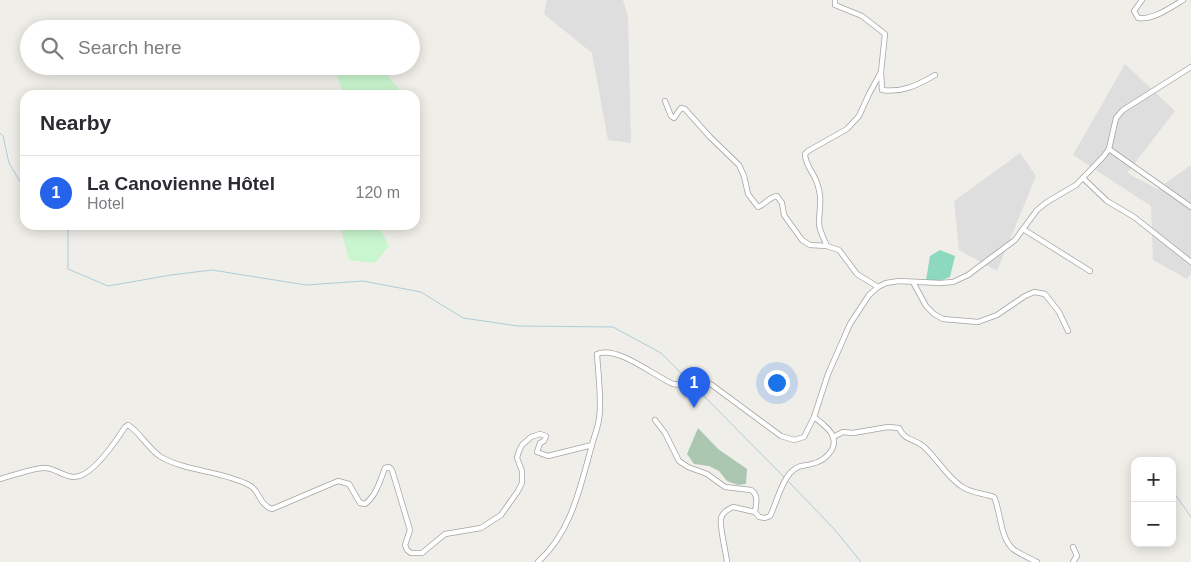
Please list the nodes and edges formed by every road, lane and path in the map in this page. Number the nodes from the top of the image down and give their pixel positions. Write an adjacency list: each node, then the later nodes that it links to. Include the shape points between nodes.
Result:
1 (835, 0): 5 (street, via 835,4 862,16 885,34)
2 (1142, 0): 3 (street, via 1134,11 1138,18 1143,19)
3 (1183, 0)
4 (1191, 67): 8 (street, via 1123,110 1116,118)
5 (881, 72): 6 (street, via 882,90 892,91 917,86); 12 (street, via 859,116 847,129 805,154 805,162 820,191 819,226)
6 (935, 75)
7 (665, 101): 12 (street, via 671,116 674,118 681,108 685,109 739,165 748,194 758,207 777,196 787,220 802,240 810,245)
8 (1109, 149): 9 (street); 10 (street)
9 (1083, 178): 11 (street, via 1042,206); 13 (street, via 1107,201 1134,217)
10 (1191, 207)
11 (1023, 230): 14 (street); 15 (street, via 1015,240 968,275 953,282)
12 (826, 246): 16 (street, via 839,250 857,274)
13 (1191, 262)
14 (1090, 271)
15 (913, 282): 16 (street, via 899,281); 17 (street, via 926,306 943,319 978,322 997,315 1034,292 1045,294)
16 (878, 287): 18 (street, via 850,324)
17 (1068, 331)
18 (814, 417): 20 (street); 21 (street, via 804,438 788,439 704,381 673,384 632,361 599,352 600,418)
19 (655, 420): 23 (street, via 683,464 707,474 724,487 755,492)
20 (834, 437): 23 (street, via 828,455 812,464 804,464 790,474 770,516 759,517); 27 (street, via 843,432 853,434 899,428 903,436 929,451 959,486 994,497 1006,540 1012,548)
21 (592, 445): 22 (street, via 548,456 537,452 546,436 531,437 522,445 517,458 522,483 500,515 481,528 444,534 428,550 415,554 410,553 405,545 410,530 389,467 385,468 365,504 360,503 349,484 338,481 272,509 260,501 252,486 161,457 128,425 98,463 76,477 45,468); 25 (street, via 562,534)
22 (0, 479)
23 (755, 512): 26 (street, via 733,507 721,517)
24 (1073, 547): 28 (street, via 1077,556)
25 (538, 562)
26 (727, 562)
27 (1038, 562)
28 (1073, 562)

